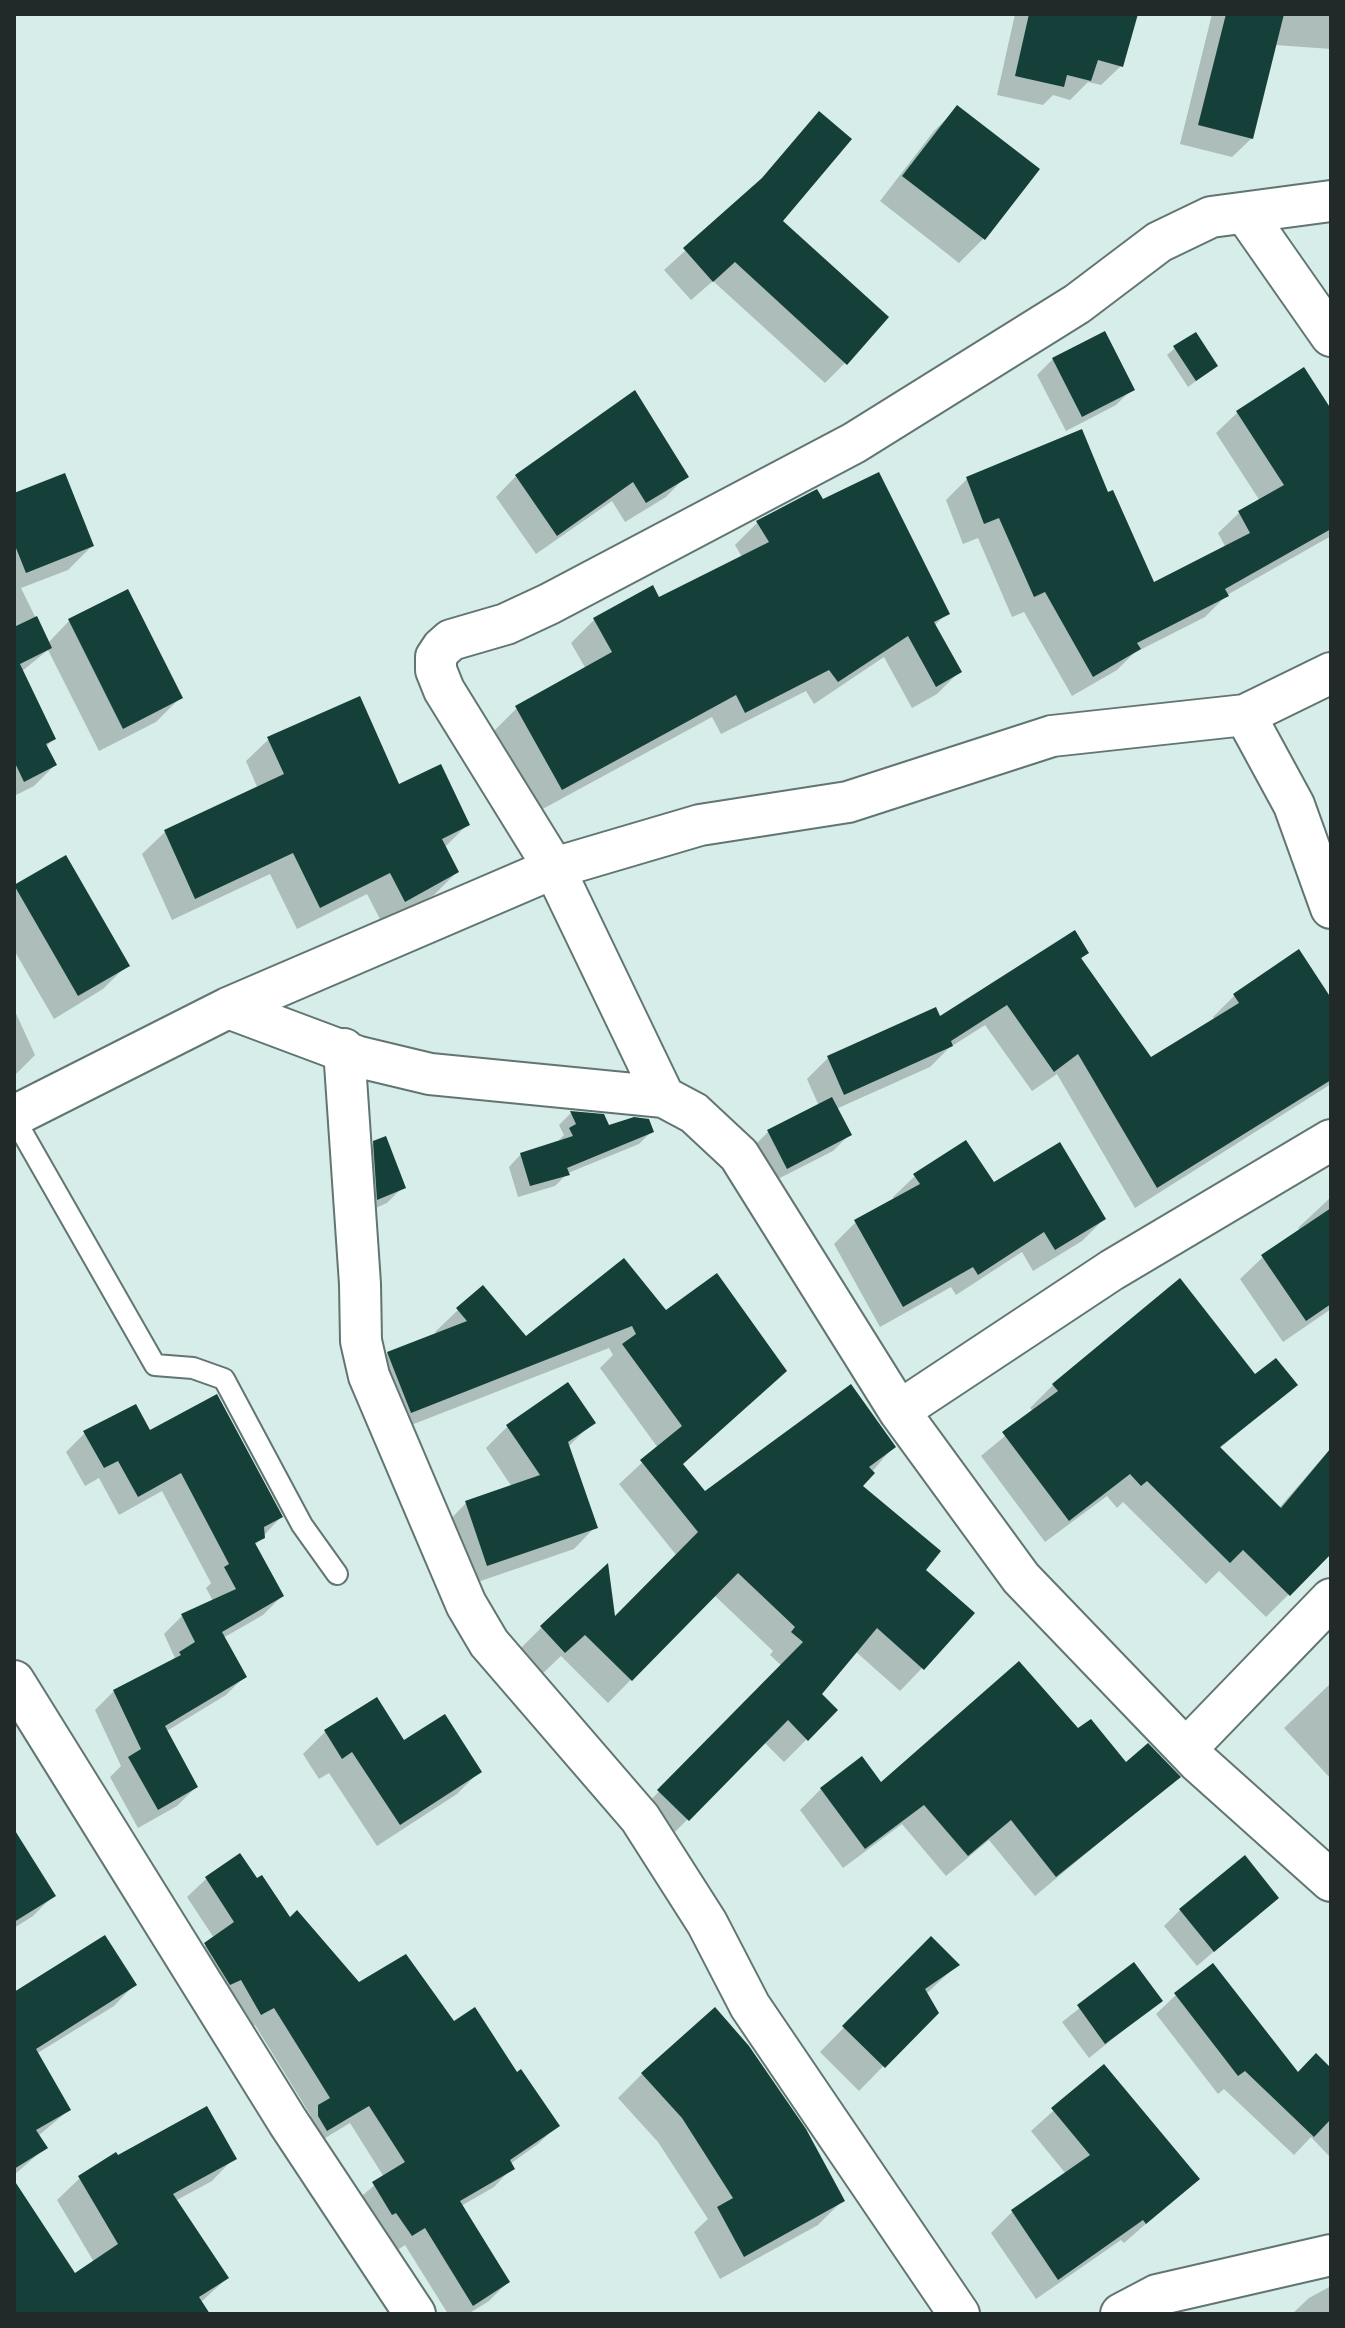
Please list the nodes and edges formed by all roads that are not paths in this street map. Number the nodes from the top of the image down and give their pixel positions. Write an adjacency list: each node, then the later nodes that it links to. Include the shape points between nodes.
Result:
1 (1331, 201): 2 (street)
2 (1245, 213): 3 (street); 6 (street, via 1211,217 1159,242 1077,304 854,443 549,604 442,648 436,670 444,690)
3 (1331, 336)
4 (1331, 673): 5 (street)
5 (1245, 715): 6 (street, via 1052,736 848,802 700,825); 7 (street, via 1294,805)
6 (554, 868): 8 (street); 10 (street)
7 (1331, 908)
8 (228, 1008): 9 (street); 11 (street)
9 (344, 1049): 10 (street, via 430,1074); 21 (street, via 361,1341 369,1376 466,1604 489,1643 640,1818 707,1923 750,2006)
10 (664, 1097): 13 (street, via 694,1113 739,1155)
11 (14, 1117): 14 (lane, via 155,1365 193,1368 224,1379 302,1525)
12 (1331, 1140): 13 (street, via 1112,1270)
13 (899, 1411): 17 (street, via 1021,1578)
14 (337, 1574)
15 (1331, 1599): 17 (street)
16 (14, 1681): 20 (street, via 288,2122)
17 (1186, 1749): 18 (street)
18 (1331, 1881)
19 (1331, 2255): 22 (street, via 1157,2295)
20 (415, 2314)
21 (959, 2314)
22 (1121, 2314)

